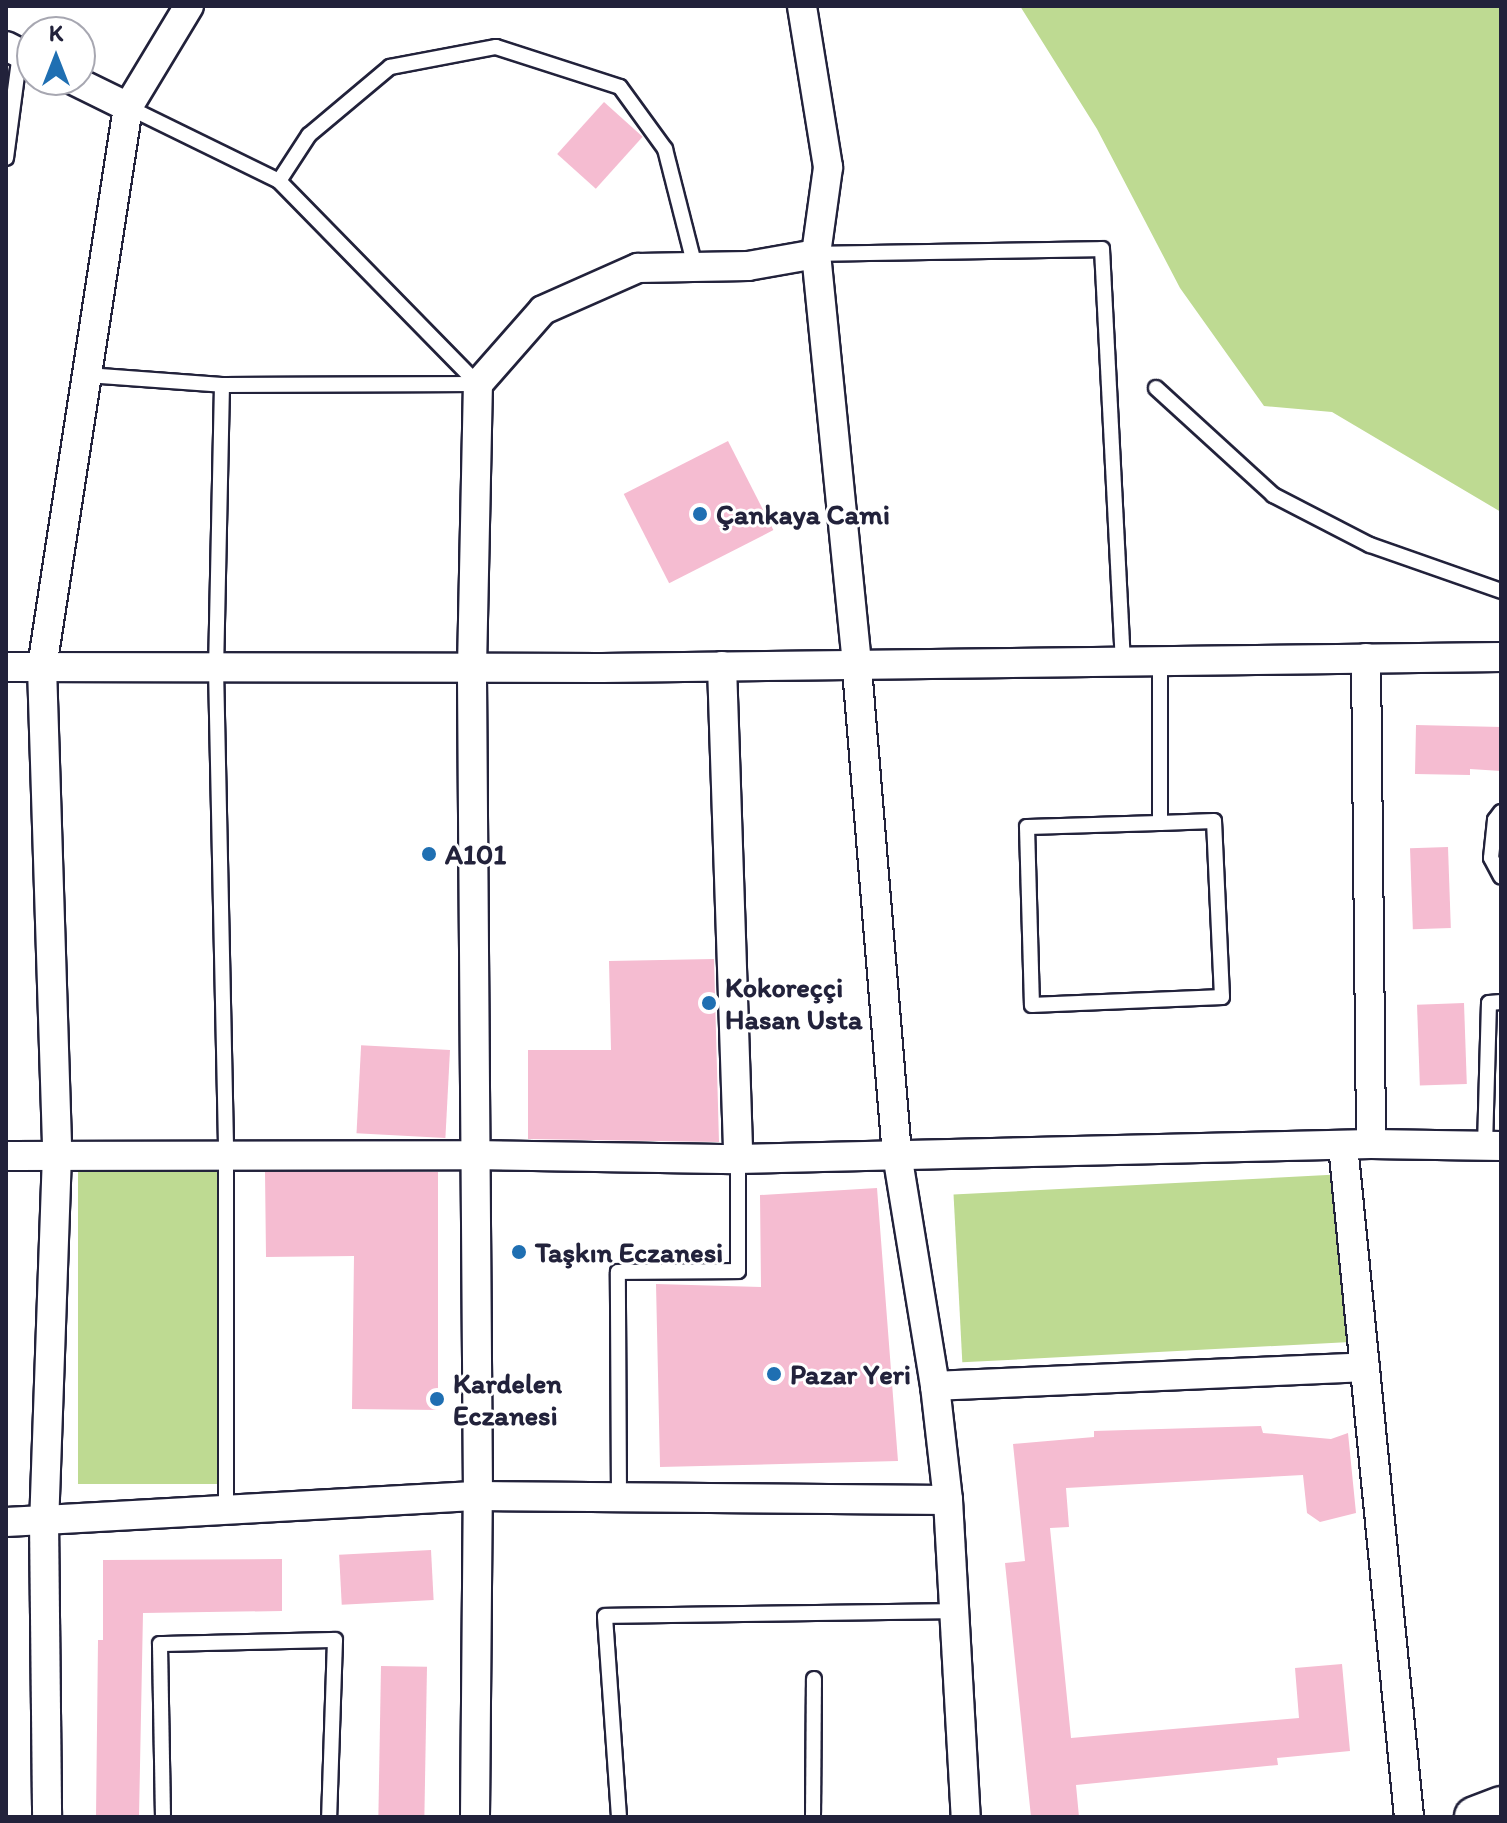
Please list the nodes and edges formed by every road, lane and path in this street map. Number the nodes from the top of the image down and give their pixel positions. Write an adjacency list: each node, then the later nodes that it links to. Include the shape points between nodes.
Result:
1 (189, 6): 5 (street)
2 (802, 6): 8 (street, via 828,167)
3 (16, 77): 6 (lane)
4 (96, 91): 5 (street)
5 (128, 107): 7 (lane); 10 (street)
6 (6, 158)
7 (279, 181): 9 (lane, via 309,135 390,67 496,47 620,87 665,149); 11 (lane)
8 (816, 254): 9 (street, via 748,266); 17 (lane, via 1102,249); 19 (street)
9 (695, 267): 11 (street, via 638,268 543,310)
10 (87, 375): 12 (lane); 22 (street)
11 (478, 384): 12 (lane); 24 (street)
12 (222, 385): 23 (lane)
13 (1156, 388): 14 (lane, via 1273,495 1370,545)
14 (1501, 591)
15 (1501, 657): 16 (street)
16 (1366, 658): 18 (street); 29 (street)
17 (1123, 661): 18 (street); 19 (street)
18 (1160, 661): 26 (lane)
19 (857, 664): 20 (street); 34 (street)
20 (722, 666): 24 (street); 36 (street)
21 (6, 667): 22 (street)
22 (42, 667): 23 (street); 31 (street)
23 (216, 668): 24 (street); 32 (lane)
24 (472, 668): 33 (street)
25 (1501, 812): 27 (lane, via 1495,820 1491,858)
26 (1160, 823): 26 (lane, via 1027,827 1032,1005 1222,997 1214,821)
27 (1501, 877)
28 (1501, 1002): 30 (lane, via 1489,1003)
29 (1357, 1145): 30 (street); 34 (street); 37 (street)
30 (1493, 1146)
31 (57, 1154): 32 (street); 35 (street); 43 (street)
32 (226, 1154): 33 (street); 42 (lane)
33 (473, 1155): 36 (street); 39 (street)
34 (897, 1155): 36 (street); 38 (street)
35 (6, 1156)
36 (738, 1159): 40 (lane, via 738,1271 618,1272)
37 (1365, 1367): 38 (street); 55 (street)
38 (935, 1386): 41 (street)
39 (478, 1496): 40 (street); 42 (street); 51 (street)
40 (619, 1497): 41 (street)
41 (948, 1500): 45 (street)
42 (226, 1510): 43 (street)
43 (44, 1520): 44 (street); 48 (street)
44 (6, 1522)
45 (954, 1611): 52 (lane, via 605,1616); 54 (street)
46 (814, 1679): 53 (lane)
47 (1501, 1807): 56 (main road)
48 (47, 1817)
49 (163, 1817): 50 (lane, via 160,1644 335,1640)
50 (329, 1817)
51 (475, 1817)
52 (619, 1817)
53 (813, 1817)
54 (966, 1817)
55 (1409, 1817)
56 (1475, 1817)

